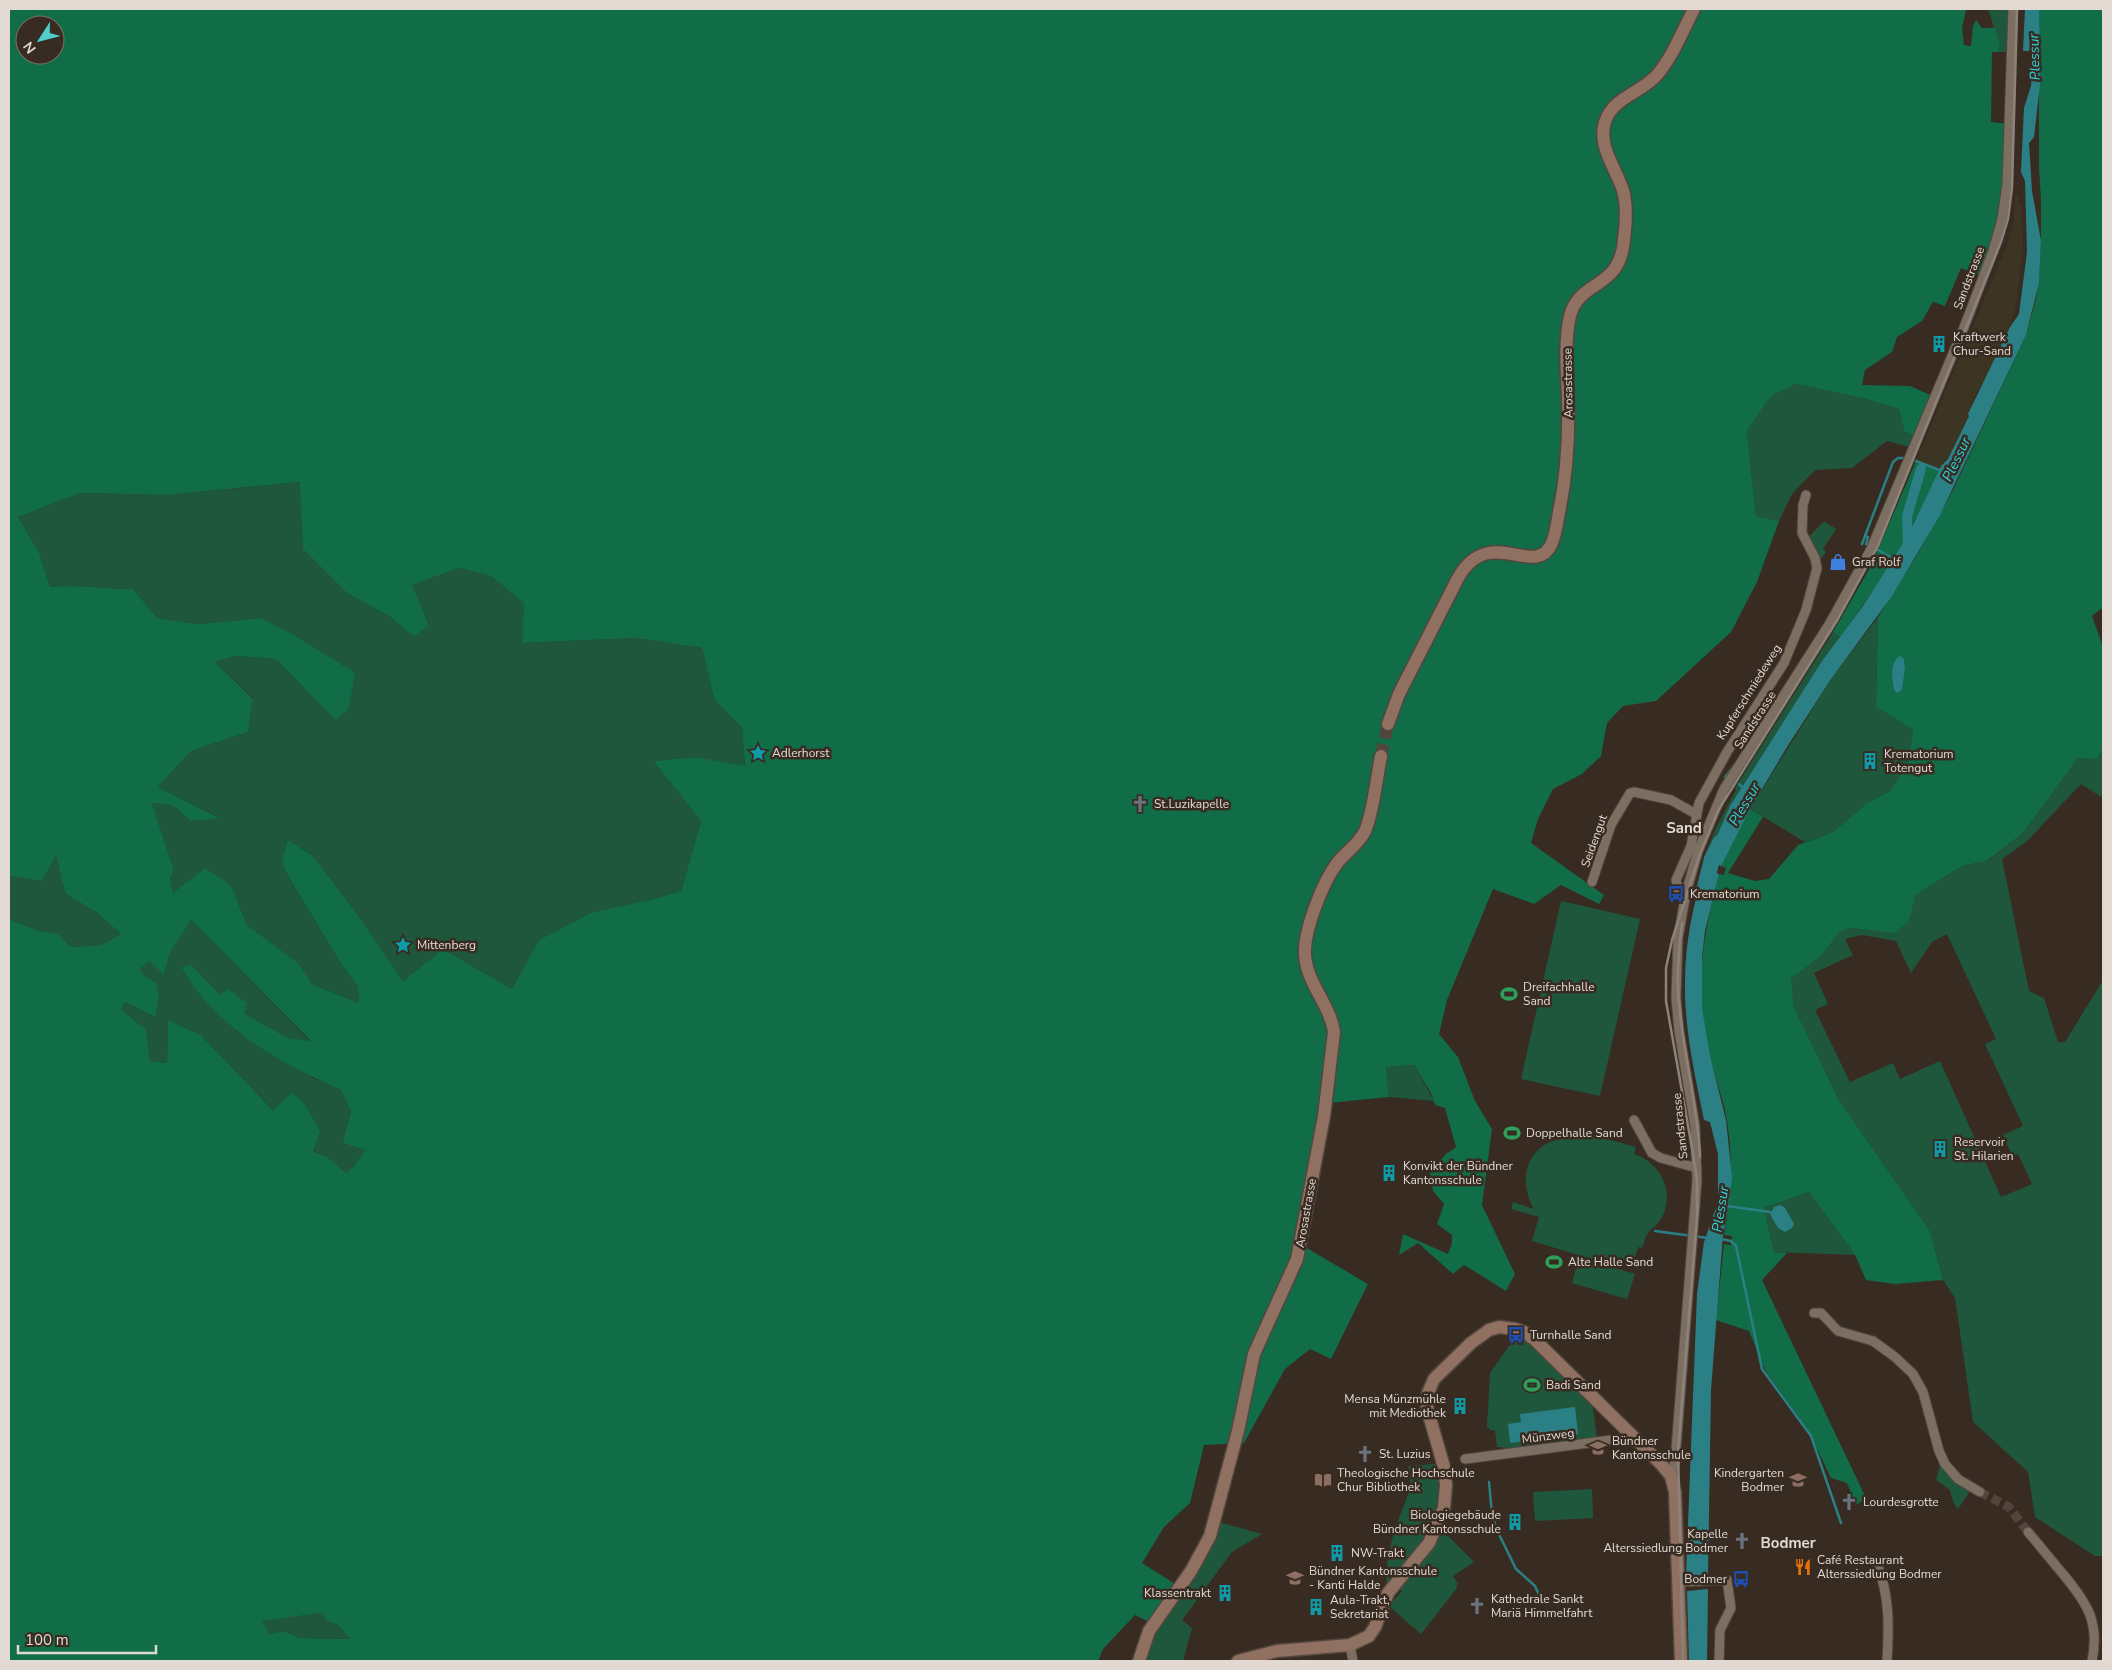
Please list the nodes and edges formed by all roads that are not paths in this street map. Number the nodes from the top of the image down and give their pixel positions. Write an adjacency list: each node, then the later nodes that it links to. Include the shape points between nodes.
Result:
1 (1694, 9): 4 (main road, Arosastrasse, via 1657,75 1622,100 1611,110 1605,122 1604,143 1624,195 1624,248 1616,268 1579,298 1569,318 1567,449 1552,542 1544,554 1536,558 1496,551 1480,556 1466,566 1403,686)
2 (2013, 9): 8 (street, Sandstrasse, via 2007,184 2002,219 1965,326 1871,549 1826,630 1722,794 1698,852)
3 (1806, 495): 6 (street, Kupferschmiedeweg, via 1802,533 1815,558 1817,572 1804,618 1784,663 1724,756)
4 (1388, 724)
5 (1381, 756): 20 (main road, Arosastrasse, via 1367,828 1331,874 1312,917 1306,940 1308,970 1332,1020 1334,1032 1324,1116 1298,1259 1254,1354 1238,1431 1210,1536 1191,1572 1149,1631)
6 (1696, 814): 7 (street, Seidengut, via 1667,799 1630,793 1613,821); 8 (street, Kupferschmiedeweg, via 1691,846 1675,881 1678,889)
7 (1592, 882)
8 (1686, 893): 10 (street, Sandstrasse, via 1678,945 1676,998 1694,1119)
9 (1634, 1120): 10 (street, via 1652,1154)
10 (1697, 1168): 14 (street, Sandstrasse, via 1675,1462)
11 (1814, 1313): 15 (street, via 1821,1313 1838,1332 1879,1345 1913,1374 1923,1392 1945,1464 1958,1479)
12 (1632, 1435): 13 (street, Münzweg, via 1583,1445); 14 (main road); 19 (main road, via 1524,1332 1499,1327 1478,1337 1438,1374 1430,1386 1427,1400 1446,1476 1444,1508 1429,1543 1388,1594 1378,1622)
13 (1465, 1459)
14 (1670, 1476): 18 (main road, via 1675,1492)
15 (1980, 1492)
16 (2028, 1532): 25 (street, via 2084,1601 2095,1636)
17 (1878, 1564): 24 (street, via 1888,1610)
18 (1682, 1582): 22 (main road); 23 (street, via 1727,1580 1731,1604 1720,1630)
19 (1350, 1656): 21 (main road, via 1277,1651)
20 (1139, 1661)
21 (1238, 1661)
22 (1681, 1661)
23 (1719, 1661)
24 (1887, 1661)
25 (2092, 1661)

